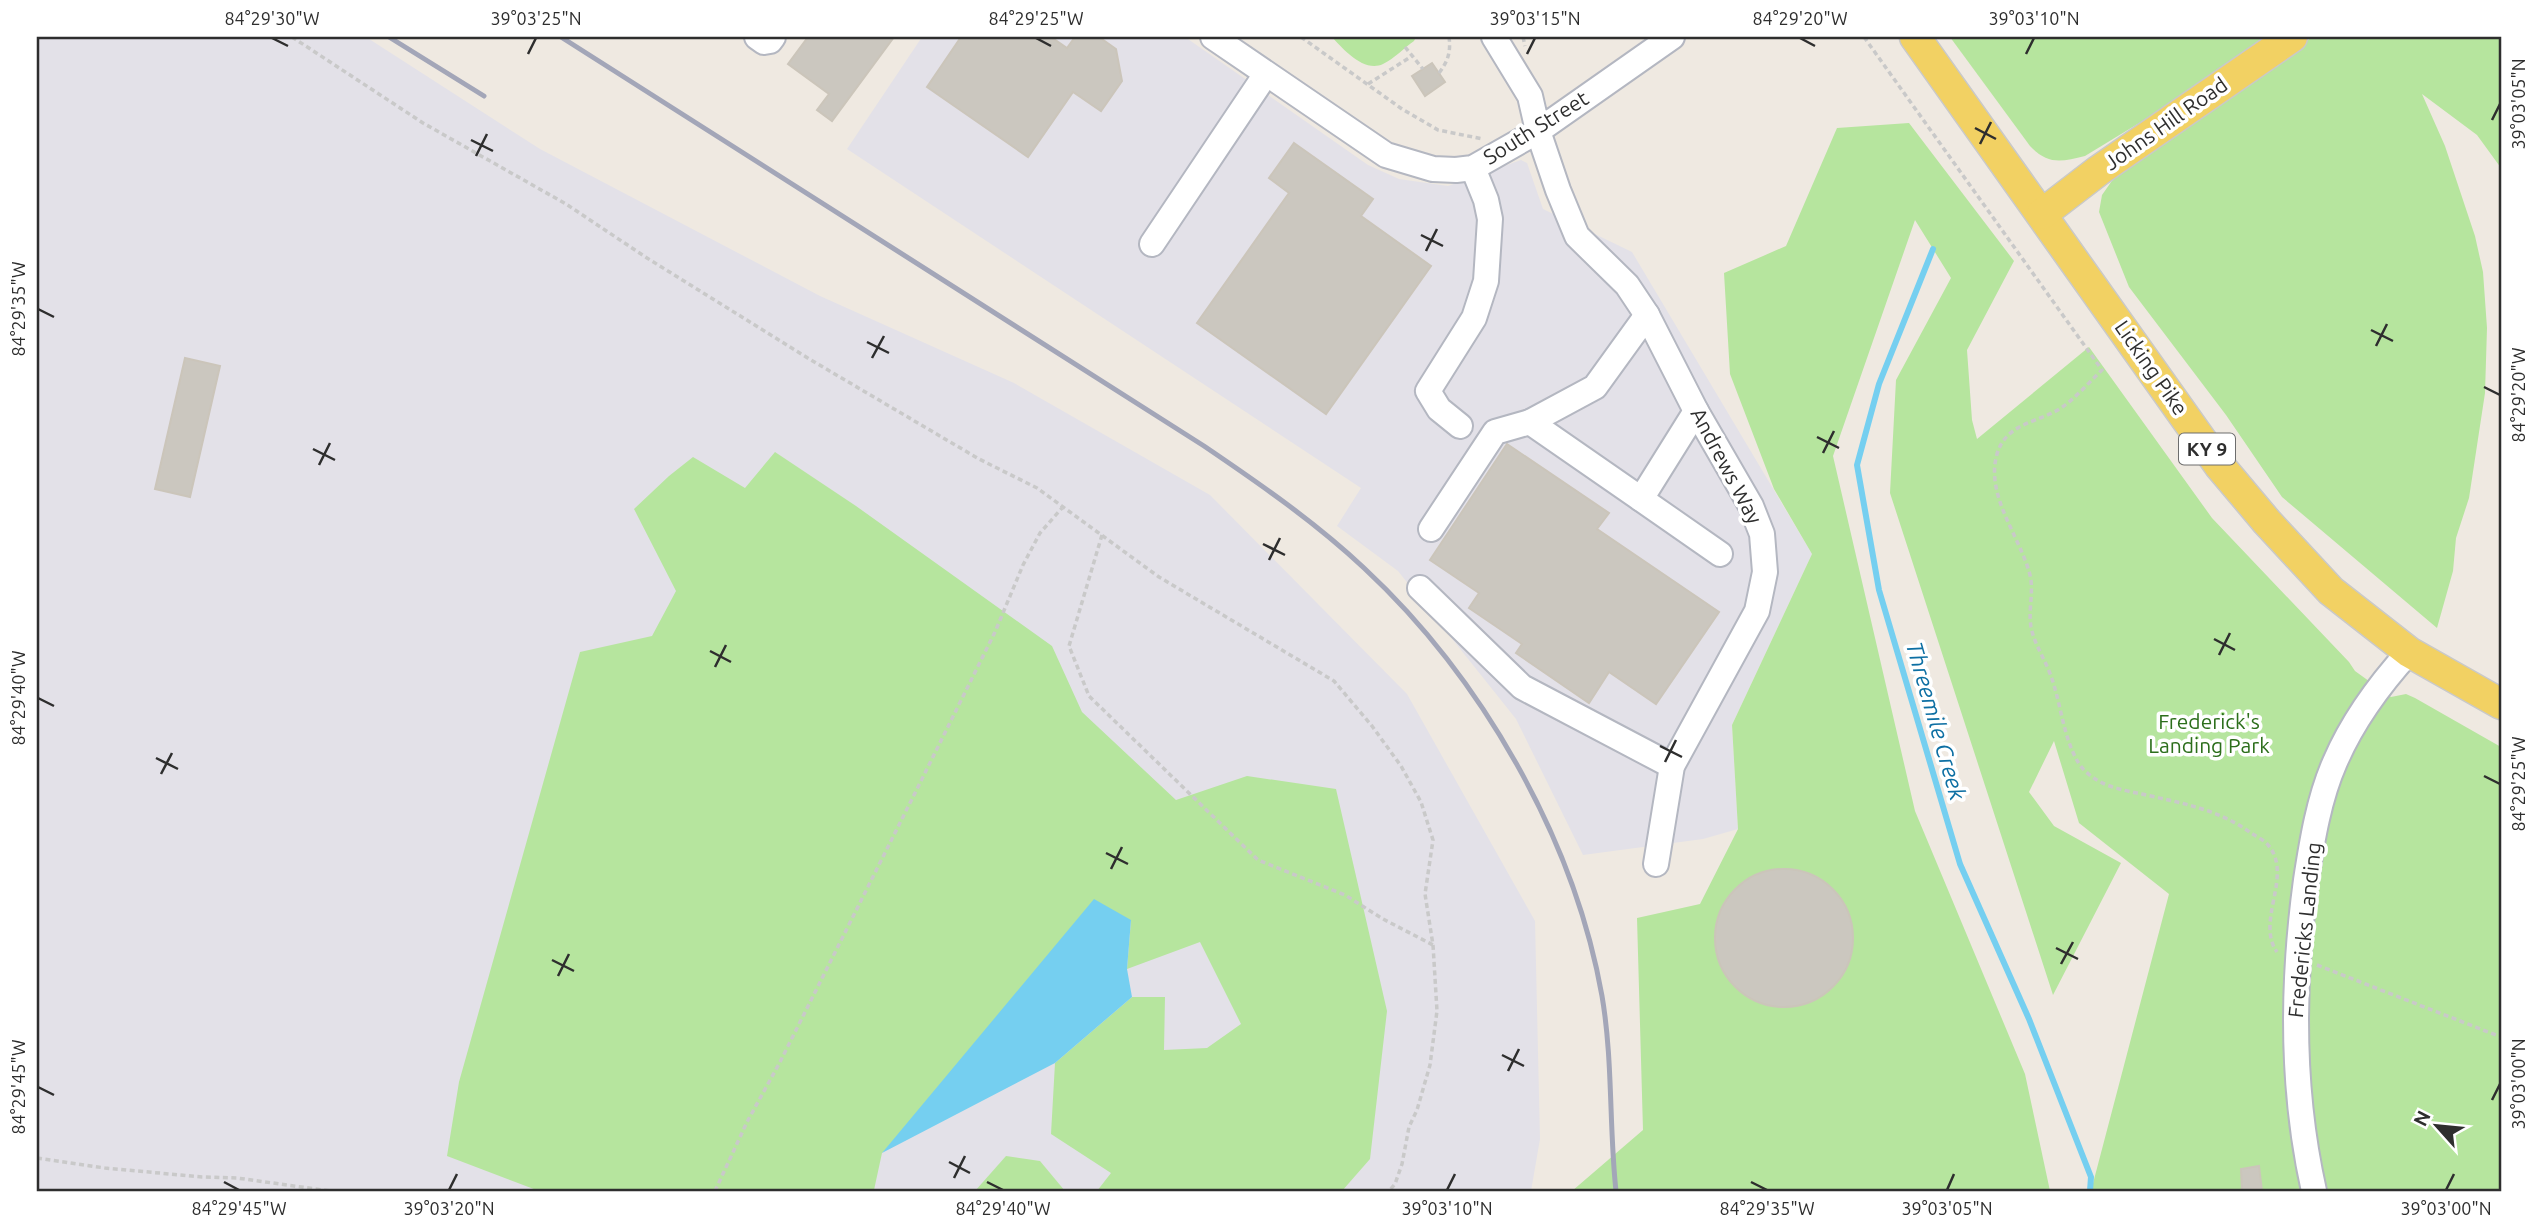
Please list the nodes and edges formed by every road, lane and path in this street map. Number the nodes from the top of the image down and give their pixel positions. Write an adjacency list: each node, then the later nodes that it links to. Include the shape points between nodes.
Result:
1 (292, 37): 30 (path, via 811,360 1037,488)
2 (757, 37): 3 (street, via 764,42)
3 (774, 37)
4 (1213, 37): 18 (street, South Street)
5 (1301, 37): 19 (path)
6 (1449, 37): 17 (path, via 1447,62)
7 (1494, 37): 20 (street, Andrews Way, via 1530,96)
8 (1523, 37): 14 (path)
9 (1672, 37): 20 (street, South Street)
10 (1864, 37): 40 (path, via 2102,370 2054,412 2015,429 2001,443 1995,466 2003,510 2029,572 2031,628 2078,763 2096,780 2117,788 2232,819 2268,845 2275,858 2276,878 2270,937 2276,951)
11 (1915, 37): 23 (main road, Licking Pike / KY 9)
12 (2292, 37): 23 (main road, Johns Hill Road)
13 (1405, 47): 15 (path)
14 (1527, 50)
15 (1412, 56): 16 (path); 19 (path)
16 (1423, 69)
17 (1439, 73)
18 (1266, 74): 22 (street, South Street, via 1386,155 1433,169); 24 (street)
19 (1368, 84): 21 (path, via 1438,130)
20 (1538, 131): 22 (street, South Street); 25 (street, Andrews Way, via 1577,236 1627,285)
21 (1490, 140)
22 (1473, 167): 28 (street, via 1490,219 1486,281 1474,318 1428,391 1439,409)
23 (2042, 214): 35 (main road, Licking Pike / KY 9, via 2227,475 2331,591)
24 (1152, 244)
25 (1647, 315): 26 (street, Andrews Way); 27 (street, via 1595,387)
26 (1696, 411): 29 (street); 37 (street, Andrews Way, via 1751,506 1762,534 1765,572 1757,611)
27 (1530, 422): 29 (street); 31 (street, via 1495,432)
28 (1460, 426)
29 (1641, 499): 33 (street)
30 (1062, 508): 32 (path); 45 (path, via 1040,533 1023,565 995,632)
31 (1431, 529)
32 (1102, 535): 39 (path, via 1159,577 1334,681 1372,726 1421,802 1433,840 1425,894); 39 (path, via 1069,646 1089,696 1258,860 1345,895)
33 (1720, 554)
34 (1420, 588): 37 (street, via 1522,687)
35 (2409, 652): 36 (main road, Licking Pike / KY 9); 47 (street, Fredericks Landing, via 2370,697 2335,762 2311,849 2295,1022 2302,1120)
36 (2501, 704)
37 (1672, 766): 38 (street, Andrews Way)
38 (1656, 864)
39 (1433, 945): 46 (path, via 1437,1011 1430,1065)
40 (2286, 957)
41 (2308, 962): 42 (path)
42 (2501, 1037)
43 (37, 1158): 44 (path)
44 (330, 1191)
45 (715, 1191)
46 (1390, 1191)
47 (2314, 1191)

